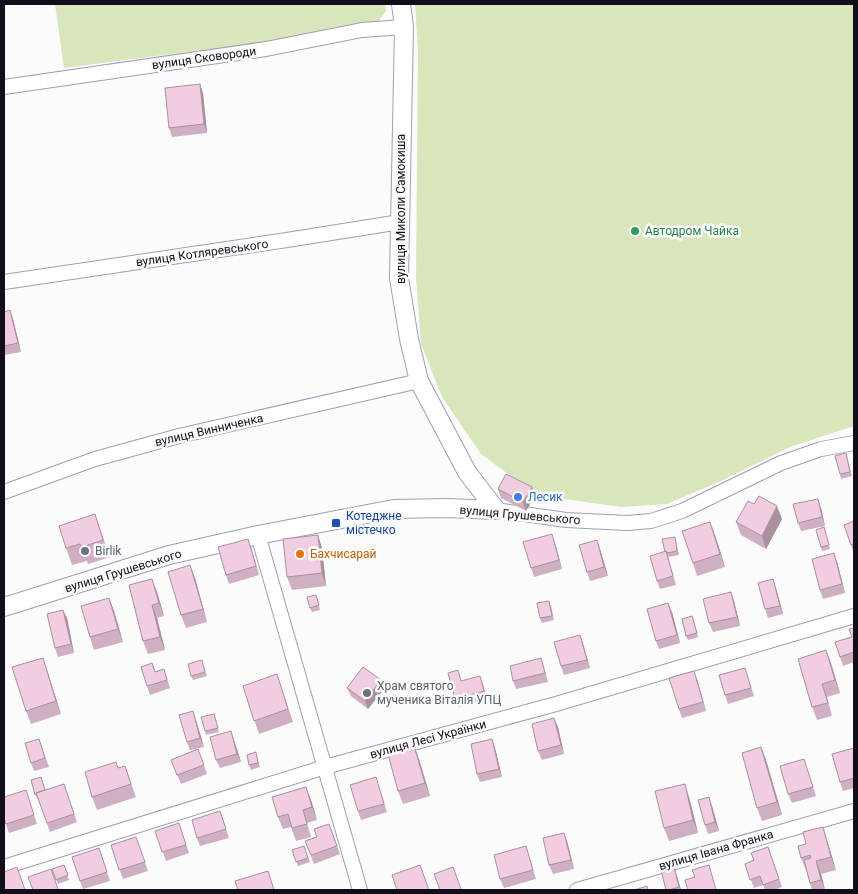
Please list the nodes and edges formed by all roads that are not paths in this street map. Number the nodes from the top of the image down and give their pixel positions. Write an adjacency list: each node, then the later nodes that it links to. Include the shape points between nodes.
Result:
1 (401, 4): 2 (street, вулиця Миколи Самокиша)
2 (404, 27): 3 (street, вулиця Сковороди, via 362,30 266,49); 4 (street, вулиця Миколи Самокиша)
3 (4, 87)
4 (400, 222): 5 (street, вулиця Котляревського); 6 (street, вулиця Миколи Самокиша, via 399,278)
5 (4, 282)
6 (419, 381): 8 (street, вулиця Винниченка, via 179,436 95,459); 9 (street, вулиця Миколи Самокиша, via 467,472)
7 (854, 443): 9 (street, вулиця Грушевського, via 821,449 782,464 652,521 566,520)
8 (4, 492)
9 (496, 510): 10 (street, вулиця Грушевського, via 394,509)
10 (258, 535): 11 (street, вулиця Грушевського, via 169,556); 13 (street)
11 (4, 607)
12 (854, 616): 13 (street, вулиця Лесі Українки, via 556,704)
13 (325, 767): 15 (street, вулиця Лесі Українки); 16 (street)
14 (854, 811): 17 (street, вулиця Івана Франка)
15 (4, 867)
16 (360, 890)
17 (577, 890)

